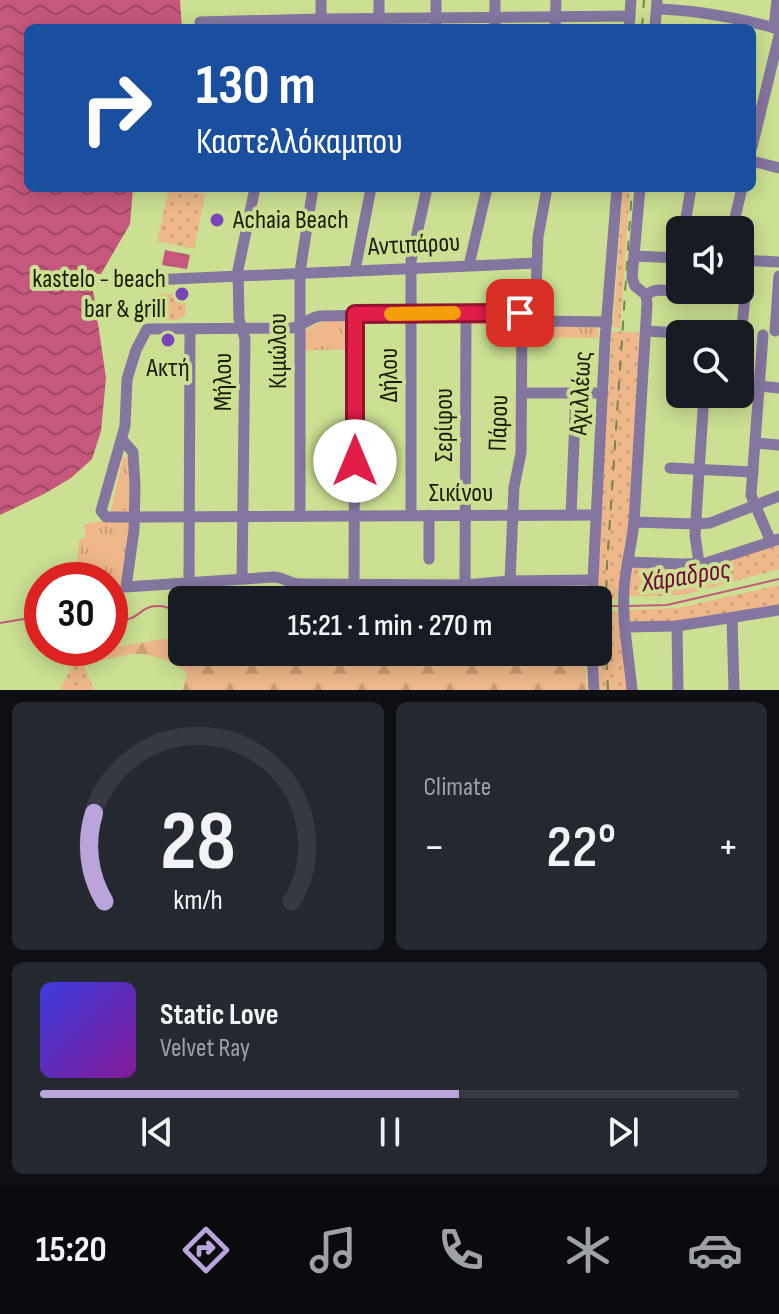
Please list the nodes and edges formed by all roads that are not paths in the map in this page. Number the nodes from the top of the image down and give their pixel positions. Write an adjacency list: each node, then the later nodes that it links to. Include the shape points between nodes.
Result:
1 (321, 0): 13 (street)
2 (379, 0): 14 (street)
3 (436, 0): 15 (street)
4 (495, 0): 16 (street)
5 (556, 0): 11 (street)
6 (631, 0): 12 (street)
7 (724, 0): 10 (street)
8 (777, 0): 19 (street)
9 (657, 5): 10 (street)
10 (726, 20)
11 (556, 22): 12 (street); 16 (street)
12 (629, 22)
13 (321, 23): 14 (street); 17 (street)
14 (379, 23): 15 (street)
15 (436, 23): 16 (street)
16 (495, 23)
17 (267, 24)
18 (756, 26): 19 (street)
19 (777, 31): 20 (street)
20 (756, 128)
21 (756, 162): 22 (street)
22 (779, 168)
23 (254, 192): 44 (street, Μήλου)
24 (312, 192): 43 (street, Κιμώλου)
25 (370, 192): 42 (street)
26 (426, 192): 41 (street, Δήλου)
27 (486, 192): 40 (street)
28 (546, 192): 39 (street)
29 (617, 192): 55 (street, Αχιλλέως)
30 (640, 192): 35 (street)
31 (690, 192): 33 (street)
32 (741, 192): 34 (street)
33 (686, 216)
34 (735, 216)
35 (634, 256): 36 (street); 47 (street, via 633,280)
36 (666, 257)
37 (754, 261): 38 (street)
38 (779, 262)
39 (536, 263): 40 (street, Αντιπάρου); 52 (street)
40 (469, 265): 41 (street, Αντιπάρου)
41 (410, 268): 42 (street, Αντιπάρου); 50 (street, Δήλου)
42 (355, 270): 43 (street, Αντιπάρου)
43 (300, 272): 44 (street, Αντιπάρου); 54 (street, Κιμώλου)
44 (238, 275): 46 (street, Αντιπάρου); 56 (street, Μήλου)
45 (779, 276): 60 (street)
46 (151, 280)
47 (646, 295): 53 (street, via 660,290 745,297); 58 (street)
48 (466, 313): 50 (street); 51 (street); 75 (street, Σερίφου)
49 (355, 314): 50 (street); 54 (street); 76 (street)
50 (411, 314): 77 (street, Δήλου)
51 (522, 314): 52 (street); 63 (street, Πάρου)
52 (535, 319): 55 (street)
53 (742, 320)
54 (304, 322): 56 (street, via 291,328); 82 (street, Κιμώλου)
55 (607, 322): 65 (street, Αχιλλέως)
56 (242, 328): 57 (street); 85 (street, Μήλου)
57 (190, 329): 83 (street, Σικίνου, via 145,329 127,379 125,426 102,513); 84 (street)
58 (646, 331): 59 (street); 86 (street)
59 (666, 332)
60 (772, 332): 61 (street)
61 (759, 386): 62 (street); 68 (street)
62 (779, 388)
63 (522, 393): 64 (street); 79 (street, Πάρου)
64 (576, 393): 65 (street); 80 (street)
65 (603, 393): 81 (street, Αχιλλέως)
66 (703, 408): 71 (street)
67 (124, 442): 83 (street, via 133,455)
68 (755, 443): 69 (street); 72 (street)
69 (779, 445)
70 (670, 468): 71 (street)
71 (699, 470): 72 (street); 87 (street)
72 (753, 472): 74 (street, via 751,495)
73 (779, 496): 74 (street)
74 (756, 505): 87 (street); 88 (street)
75 (466, 514): 78 (street, Σικίνου); 79 (street, Σικίνου); 97 (street, Σερίφου)
76 (355, 515): 77 (street, Σικίνου); 82 (street, Σικίνου); 96 (street)
77 (411, 515): 78 (street, Σικίνου)
78 (429, 515): 89 (street)
79 (513, 515): 80 (street, Σικίνου); 94 (street, Πάρου)
80 (571, 515): 81 (street, Σικίνου)
81 (596, 515): 93 (street, Αχιλλέως)
82 (300, 516): 85 (street, Σικίνου)
83 (135, 517): 84 (street, Σικίνου); 95 (street, via 126,587)
84 (188, 517): 85 (street, Σικίνου); 95 (street)
85 (244, 517): 92 (street, Μήλου)
86 (634, 522): 87 (street); 90 (street)
87 (696, 524): 91 (street)
88 (775, 540): 91 (street)
89 (429, 559)
90 (628, 562): 91 (street); 102 (street)
91 (699, 563)
92 (242, 579): 95 (street); 96 (street, via 280,577 295,584)
93 (592, 580): 94 (street); 98 (street, Αχιλλέως)
94 (510, 581): 97 (street)
95 (189, 582)
96 (354, 585): 97 (street)
97 (465, 585)
98 (592, 586)
99 (779, 610): 100 (street)
100 (732, 618): 101 (street); 107 (street)
101 (677, 626): 102 (street); 106 (street)
102 (625, 627): 105 (street)
103 (593, 666): 104 (street)
104 (594, 690)
105 (632, 690)
106 (678, 690)
107 (734, 690)

